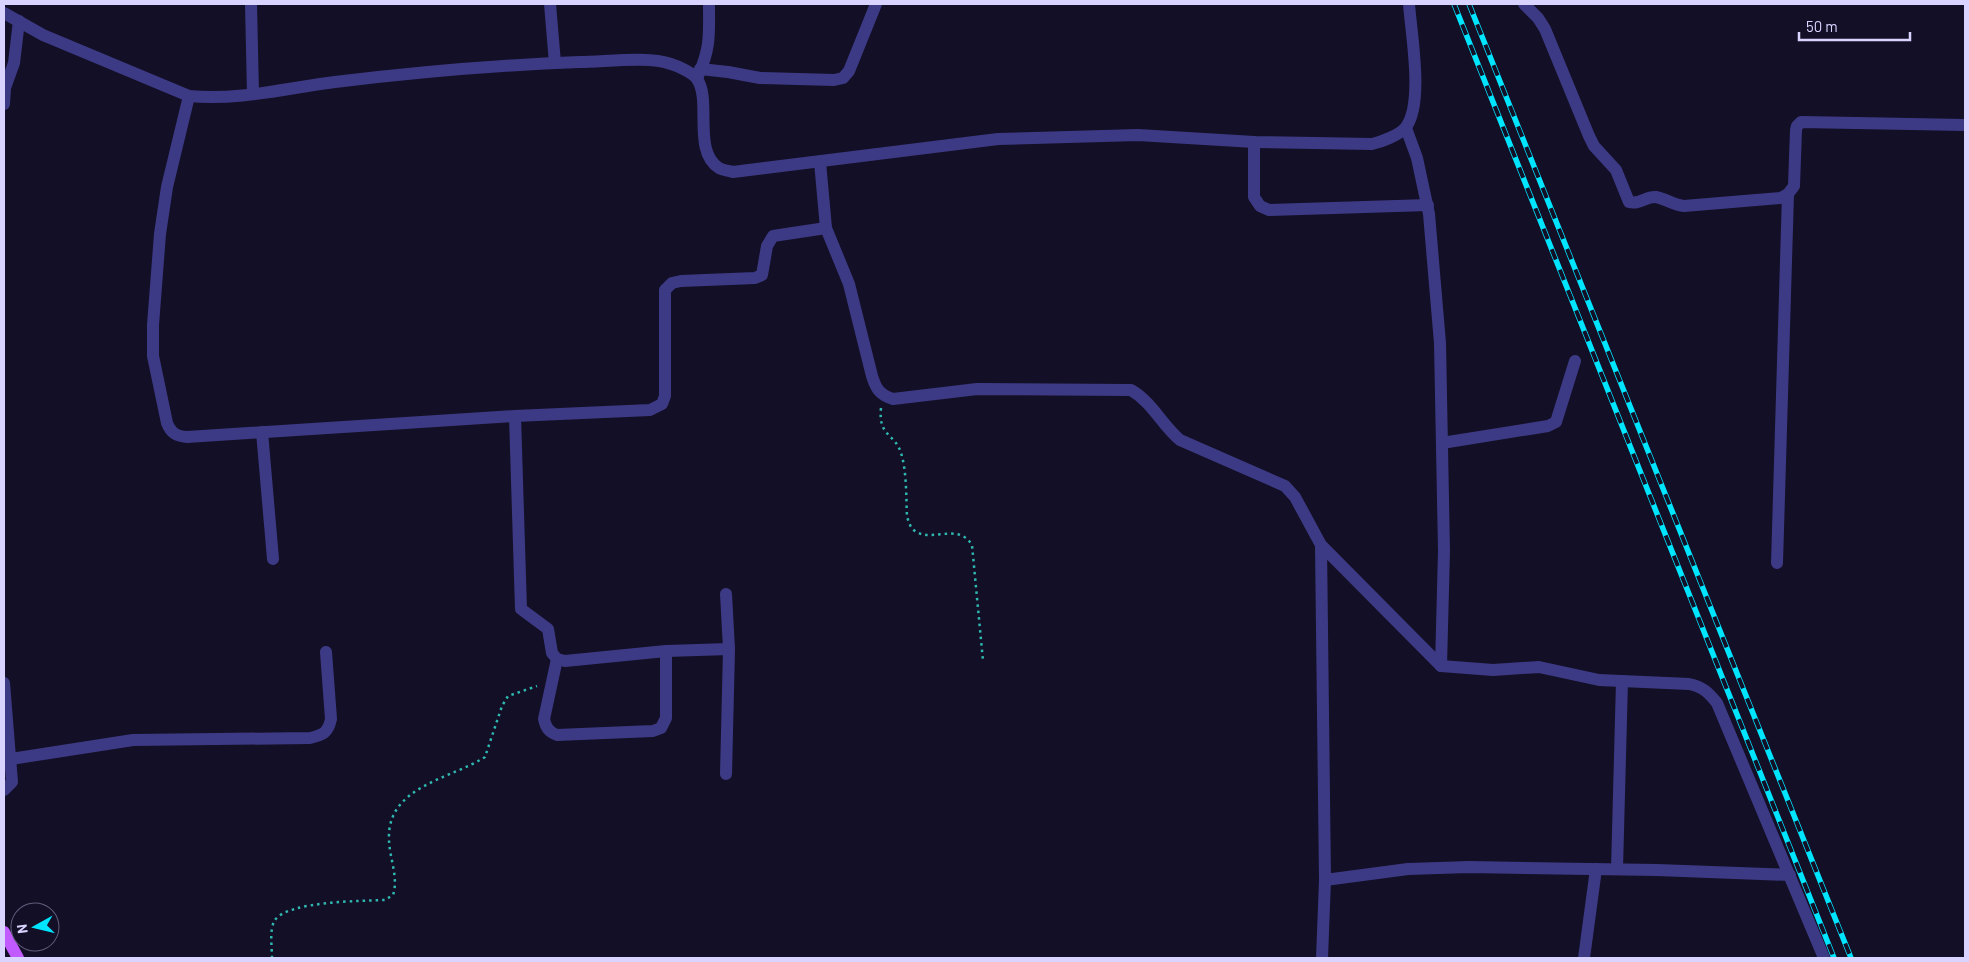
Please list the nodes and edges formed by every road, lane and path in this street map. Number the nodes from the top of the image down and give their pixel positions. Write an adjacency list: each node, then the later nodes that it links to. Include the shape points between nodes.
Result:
1 (251, 4): 11 (street)
2 (550, 4): 9 (street)
3 (709, 4): 10 (street, via 709,44)
4 (876, 4): 10 (street, via 849,71 843,78 760,78 728,72)
5 (1408, 4): 15 (street, via 1417,93)
6 (1524, 4): 18 (street, via 1545,29 1589,136 1616,170 1629,202 1636,204 1657,197 1684,206 1781,198)
7 (4, 13): 8 (street)
8 (19, 21): 12 (street, via 43,35); 13 (street, via 14,63 5,88)
9 (555, 63): 10 (street, via 654,60); 11 (street, via 416,72)
10 (698, 74): 17 (street, via 708,155 718,168 733,172)
11 (252, 94): 12 (street, via 208,98)
12 (189, 96): 24 (street, via 160,234 153,325 153,356 159,387 167,423 171,432 178,436)
13 (4, 104)
14 (1965, 125): 18 (street, via 1801,122 1796,130 1794,186)
15 (1406, 128): 16 (street, via 1385,141 1372,144); 19 (street, via 1418,158)
16 (1254, 142): 17 (street, via 1138,135 998,139); 19 (street, via 1254,197 1260,206 1269,210)
17 (820, 162): 20 (street)
18 (1788, 194): 28 (street)
19 (1428, 205): 25 (street, via 1440,343)
20 (826, 228): 22 (street, via 850,284 872,376); 23 (street, via 772,236 762,275 755,278 680,281 665,290 666,384 662,404 650,410)
21 (1576, 361): 25 (street, via 1556,422)
22 (883, 396): 26 (street, via 894,399 977,389 1131,390 1144,397 1170,432 1180,440 1285,486 1295,497); 34 (path, via 882,425 899,446 902,456 910,525 924,534 960,534 967,537 972,545)
23 (515, 416): 24 (street); 33 (street, via 521,609 548,629 552,653)
24 (262, 432): 27 (street)
25 (1442, 443): 35 (street)
26 (1321, 545): 35 (street); 45 (street)
27 (273, 559)
28 (1778, 563)
29 (726, 594): 30 (street)
30 (729, 649): 31 (street); 40 (street)
31 (666, 651): 33 (street); 36 (street, via 666,718 662,728 653,731 557,735 546,727 544,719)
32 (326, 652): 39 (street, via 331,719 329,729 322,736 133,740)
33 (557, 659): 36 (street)
34 (983, 661)
35 (1441, 666): 37 (street, via 1493,670 1540,667 1599,680)
36 (552, 681): 48 (path, via 508,696 485,757 407,796 389,827 396,888 393,895 385,900 316,904 281,915 272,926)
37 (1622, 681): 43 (street); 44 (street, via 1689,684 1708,692 1717,703)
38 (4, 683): 39 (street)
39 (11, 759): 41 (street, via 12,782)
40 (726, 774)
41 (4, 790)
42 (1596, 869): 43 (street); 45 (street, via 1417,868); 50 (street)
43 (1617, 869): 44 (street)
44 (1790, 875): 51 (street)
45 (1326, 880): 49 (street)
46 (4, 932): 47 (main road)
47 (18, 958)
48 (272, 958)
49 (1322, 958)
50 (1584, 958)
51 (1824, 958)

